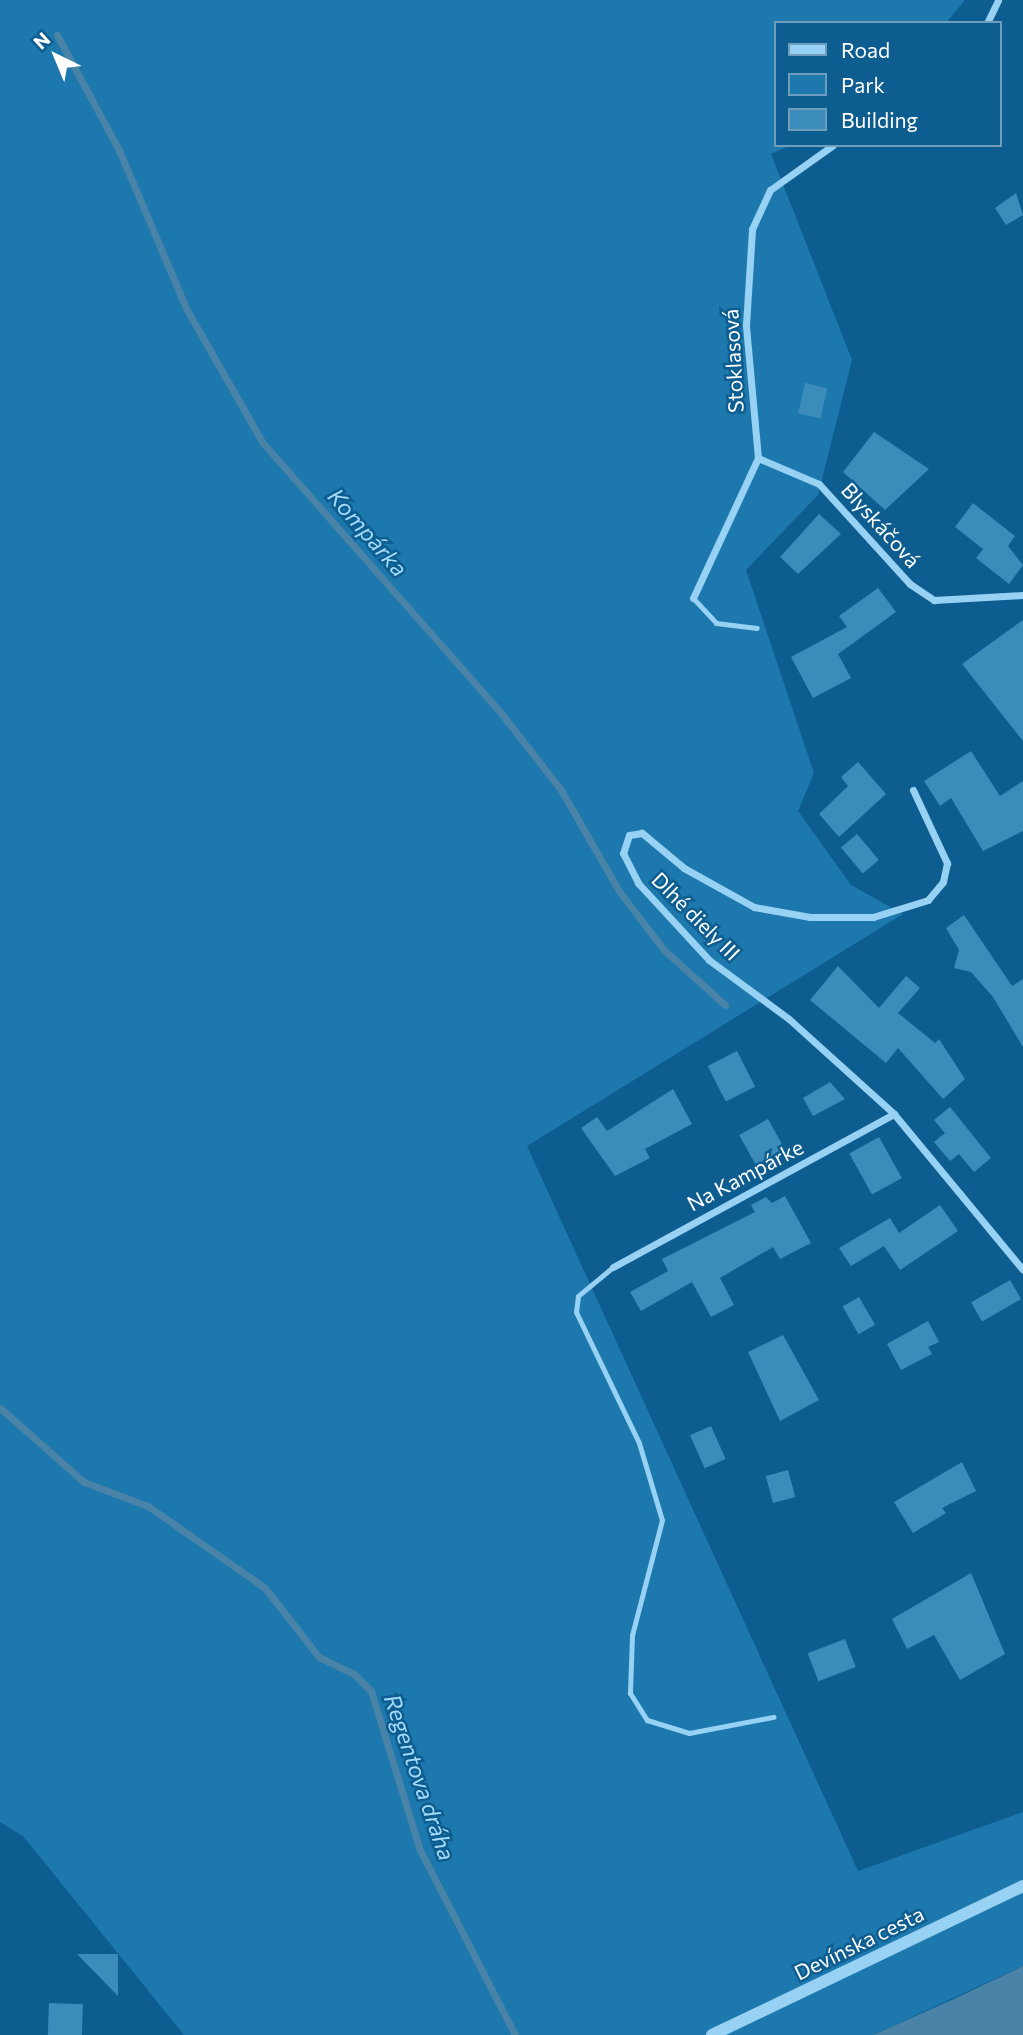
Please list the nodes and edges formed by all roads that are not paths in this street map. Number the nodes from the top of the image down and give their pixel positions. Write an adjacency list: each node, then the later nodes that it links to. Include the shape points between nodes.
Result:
1 (998, 0): 2 (street)
2 (988, 21)
3 (830, 147): 4 (street, Stoklasová, via 770,190 752,229 746,326)
4 (758, 458): 5 (street, Blyskáčová, via 820,484 910,584 934,600); 6 (street, Stoklasová)
5 (1023, 595)
6 (694, 598): 7 (lane, via 716,623)
7 (758, 628)
8 (913, 790): 9 (street, Dlhé diely III, via 947,863 943,882 928,901 873,917 810,917 754,906 684,868 642,833 623,843 638,883 709,960 789,1019)
9 (894, 1114): 10 (street, Na Kampárke); 11 (street, Dlhé diely III)
10 (613, 1267): 12 (lane, via 578,1296 576,1312 639,1443 662,1520 632,1635 629,1693 647,1720 689,1733)
11 (1023, 1270)
12 (773, 1717)
13 (1023, 1886): 14 (street, Devínska cesta)
14 (712, 2035)

